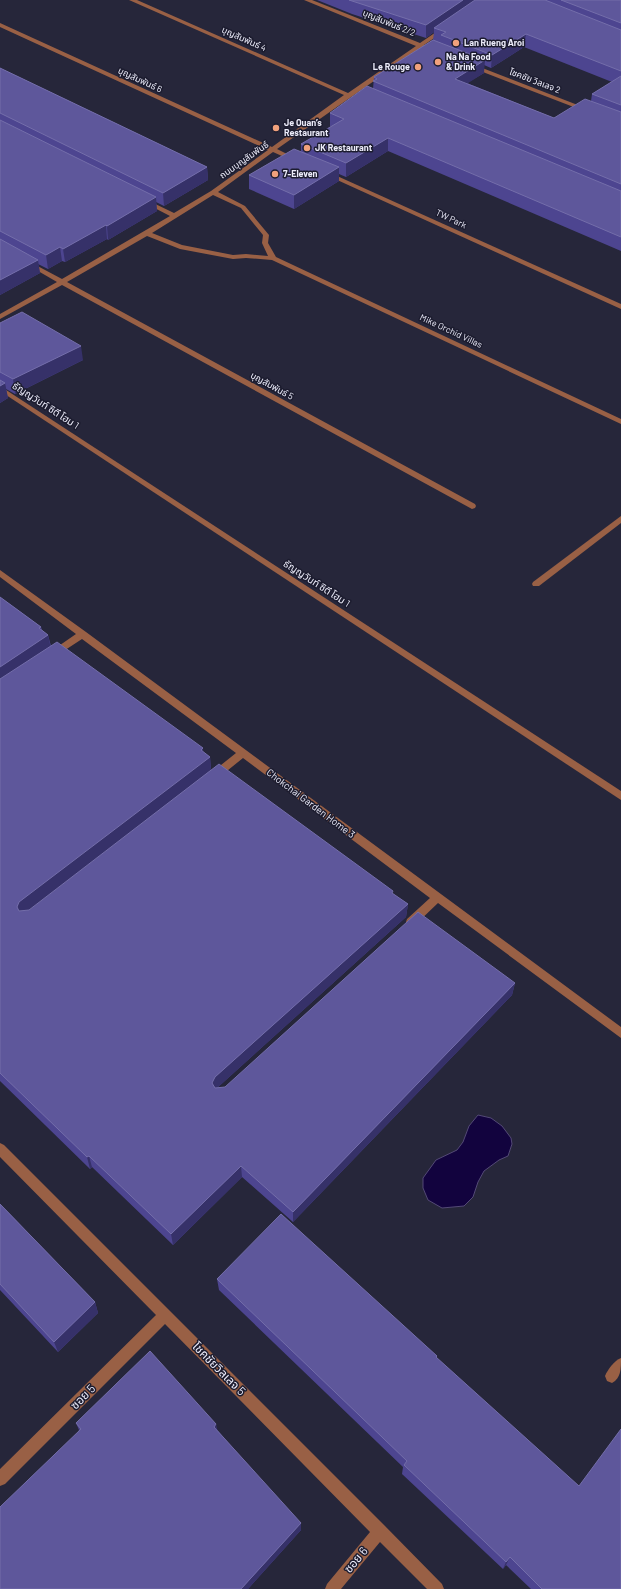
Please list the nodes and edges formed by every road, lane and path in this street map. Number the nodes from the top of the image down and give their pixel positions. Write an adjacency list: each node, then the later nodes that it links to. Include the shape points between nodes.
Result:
1 (132, 0): 10 (street, บุญสัมพันธ์ 4)
2 (307, 0): 5 (street, บุญสัมพันธ์ 2/2)
3 (0, 25): 12 (street, บุญสัมพันธ์ 6)
4 (451, 25): 5 (street, ถนนบุญสัมพันธ์)
5 (420, 46): 6 (street); 8 (street, ถนนบุญสัมพันธ์)
6 (434, 51)
7 (467, 64): 11 (street, โชคชัย วิลเลจ 2)
8 (355, 91): 9 (street); 10 (street, ถนนบุญสัมพันธ์)
9 (362, 94)
10 (348, 95): 12 (street, ถนนบุญสัมพันธ์)
11 (591, 112)
12 (273, 150): 13 (street); 15 (street, ถนนบุญสัมพันธ์)
13 (300, 162)
14 (321, 170): 22 (street, TW Park)
15 (213, 192): 17 (street, ถนนบุญสัมพันธ์); 19 (street, via 242,207 266,235 265,243)
16 (140, 199): 17 (street)
17 (175, 216): 18 (street, ถนนบุญสัมพันธ์)
18 (147, 233): 19 (street, Mike Orchid Villas, via 180,247 233,257); 21 (street, ถนนบุญสัมพันธ์)
19 (273, 258): 25 (street, Mike Orchid Villas)
20 (21, 259): 21 (street, บุญสัมพันธ์ 5)
21 (62, 282): 23 (street, ถนนบุญสัมพันธ์); 26 (street, บุญสัมพันธ์ 5)
22 (621, 307)
23 (0, 317)
24 (0, 388): 34 (street, ธัญญวันท์ ซิตี โฮม 1)
25 (621, 422)
26 (472, 506)
27 (621, 518): 29 (street)
28 (0, 573): 30 (street, Chokchai Garden Home 3)
29 (536, 584)
30 (83, 634): 31 (street); 32 (street, Chokchai Garden Home 3)
31 (44, 660)
32 (244, 753): 33 (street); 35 (street, Chokchai Garden Home 3)
33 (206, 782)
34 (621, 796)
35 (438, 897): 36 (street); 37 (street, Chokchai Garden Home 3)
36 (403, 929)
37 (621, 1033)
38 (0, 1149): 39 (street, โชคชัยวิลเลจ 5)
39 (165, 1315): 42 (street, ซอย 5); 43 (street, โชคชัยวิลเลจ 5)
40 (621, 1365): 41 (street)
41 (612, 1376)
42 (0, 1479)
43 (380, 1531): 44 (street, ซอย 6); 45 (street, โชคชัยวิลเลจ 5)
44 (332, 1589)
45 (437, 1589)

